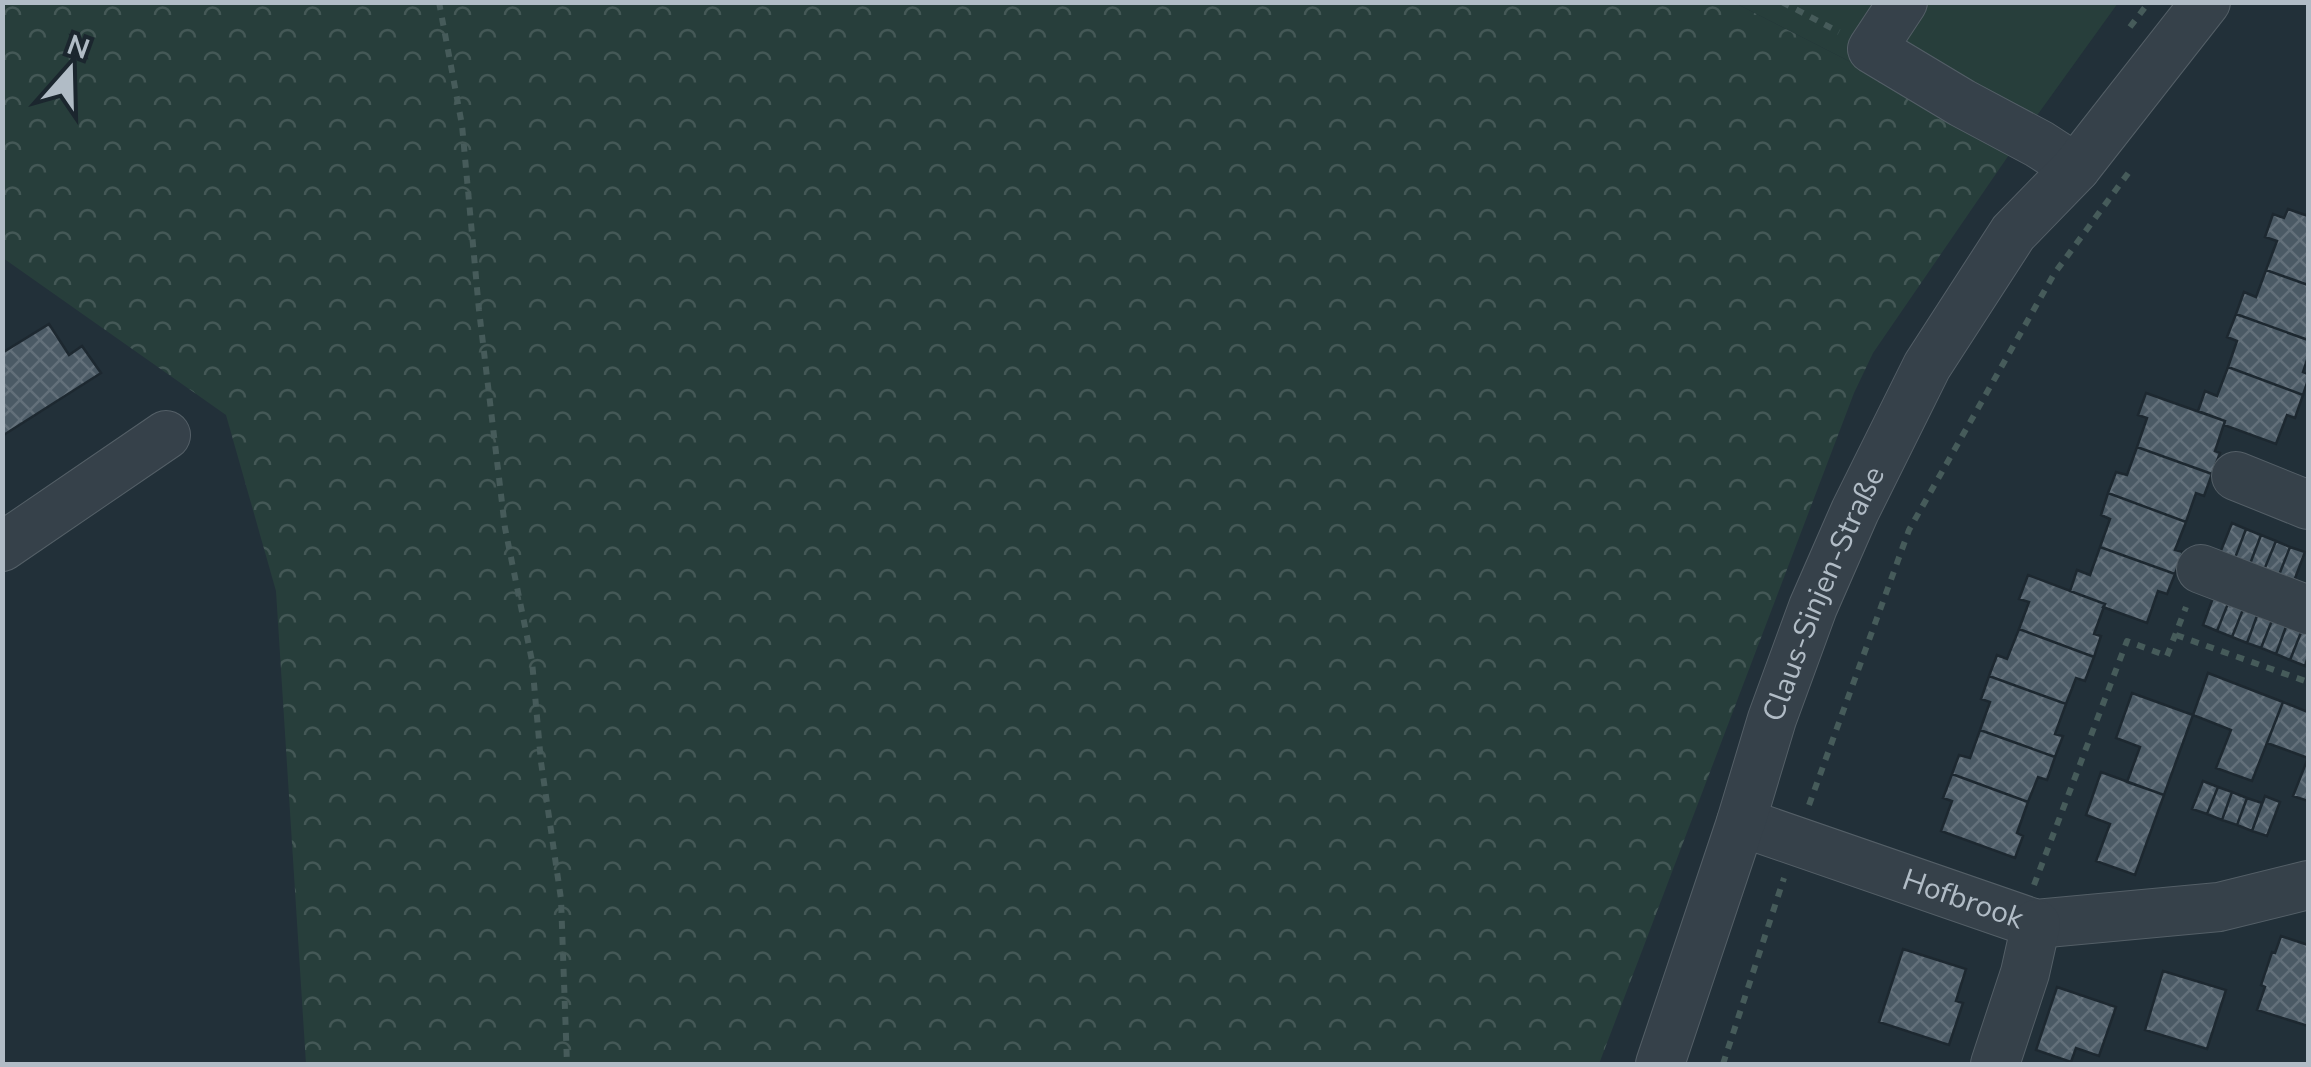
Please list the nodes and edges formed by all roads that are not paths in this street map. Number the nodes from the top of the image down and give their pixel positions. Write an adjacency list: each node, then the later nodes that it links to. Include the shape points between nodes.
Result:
1 (1903, 2): 3 (street, via 1872,48)
2 (2206, 2): 3 (street, Claus-Sinjen-Straße)
3 (2076, 168): 10 (street, Claus-Sinjen-Straße, via 2013,234 1928,366 1855,511 1772,719)
4 (166, 435): 7 (street)
5 (2236, 476): 6 (street)
6 (2308, 505)
7 (2, 546)
8 (2201, 569): 9 (street)
9 (2308, 610)
10 (1767, 830): 12 (street, Hofbrook); 13 (street, Claus-Sinjen-Straße); 14 (street, Claus-Sinjen-Straße)
11 (2308, 885): 12 (street, Hofbrook, via 2220,907)
12 (2029, 921): 15 (street, via 2026,973)
13 (1660, 1064)
14 (1691, 1064)
15 (1995, 1064)

